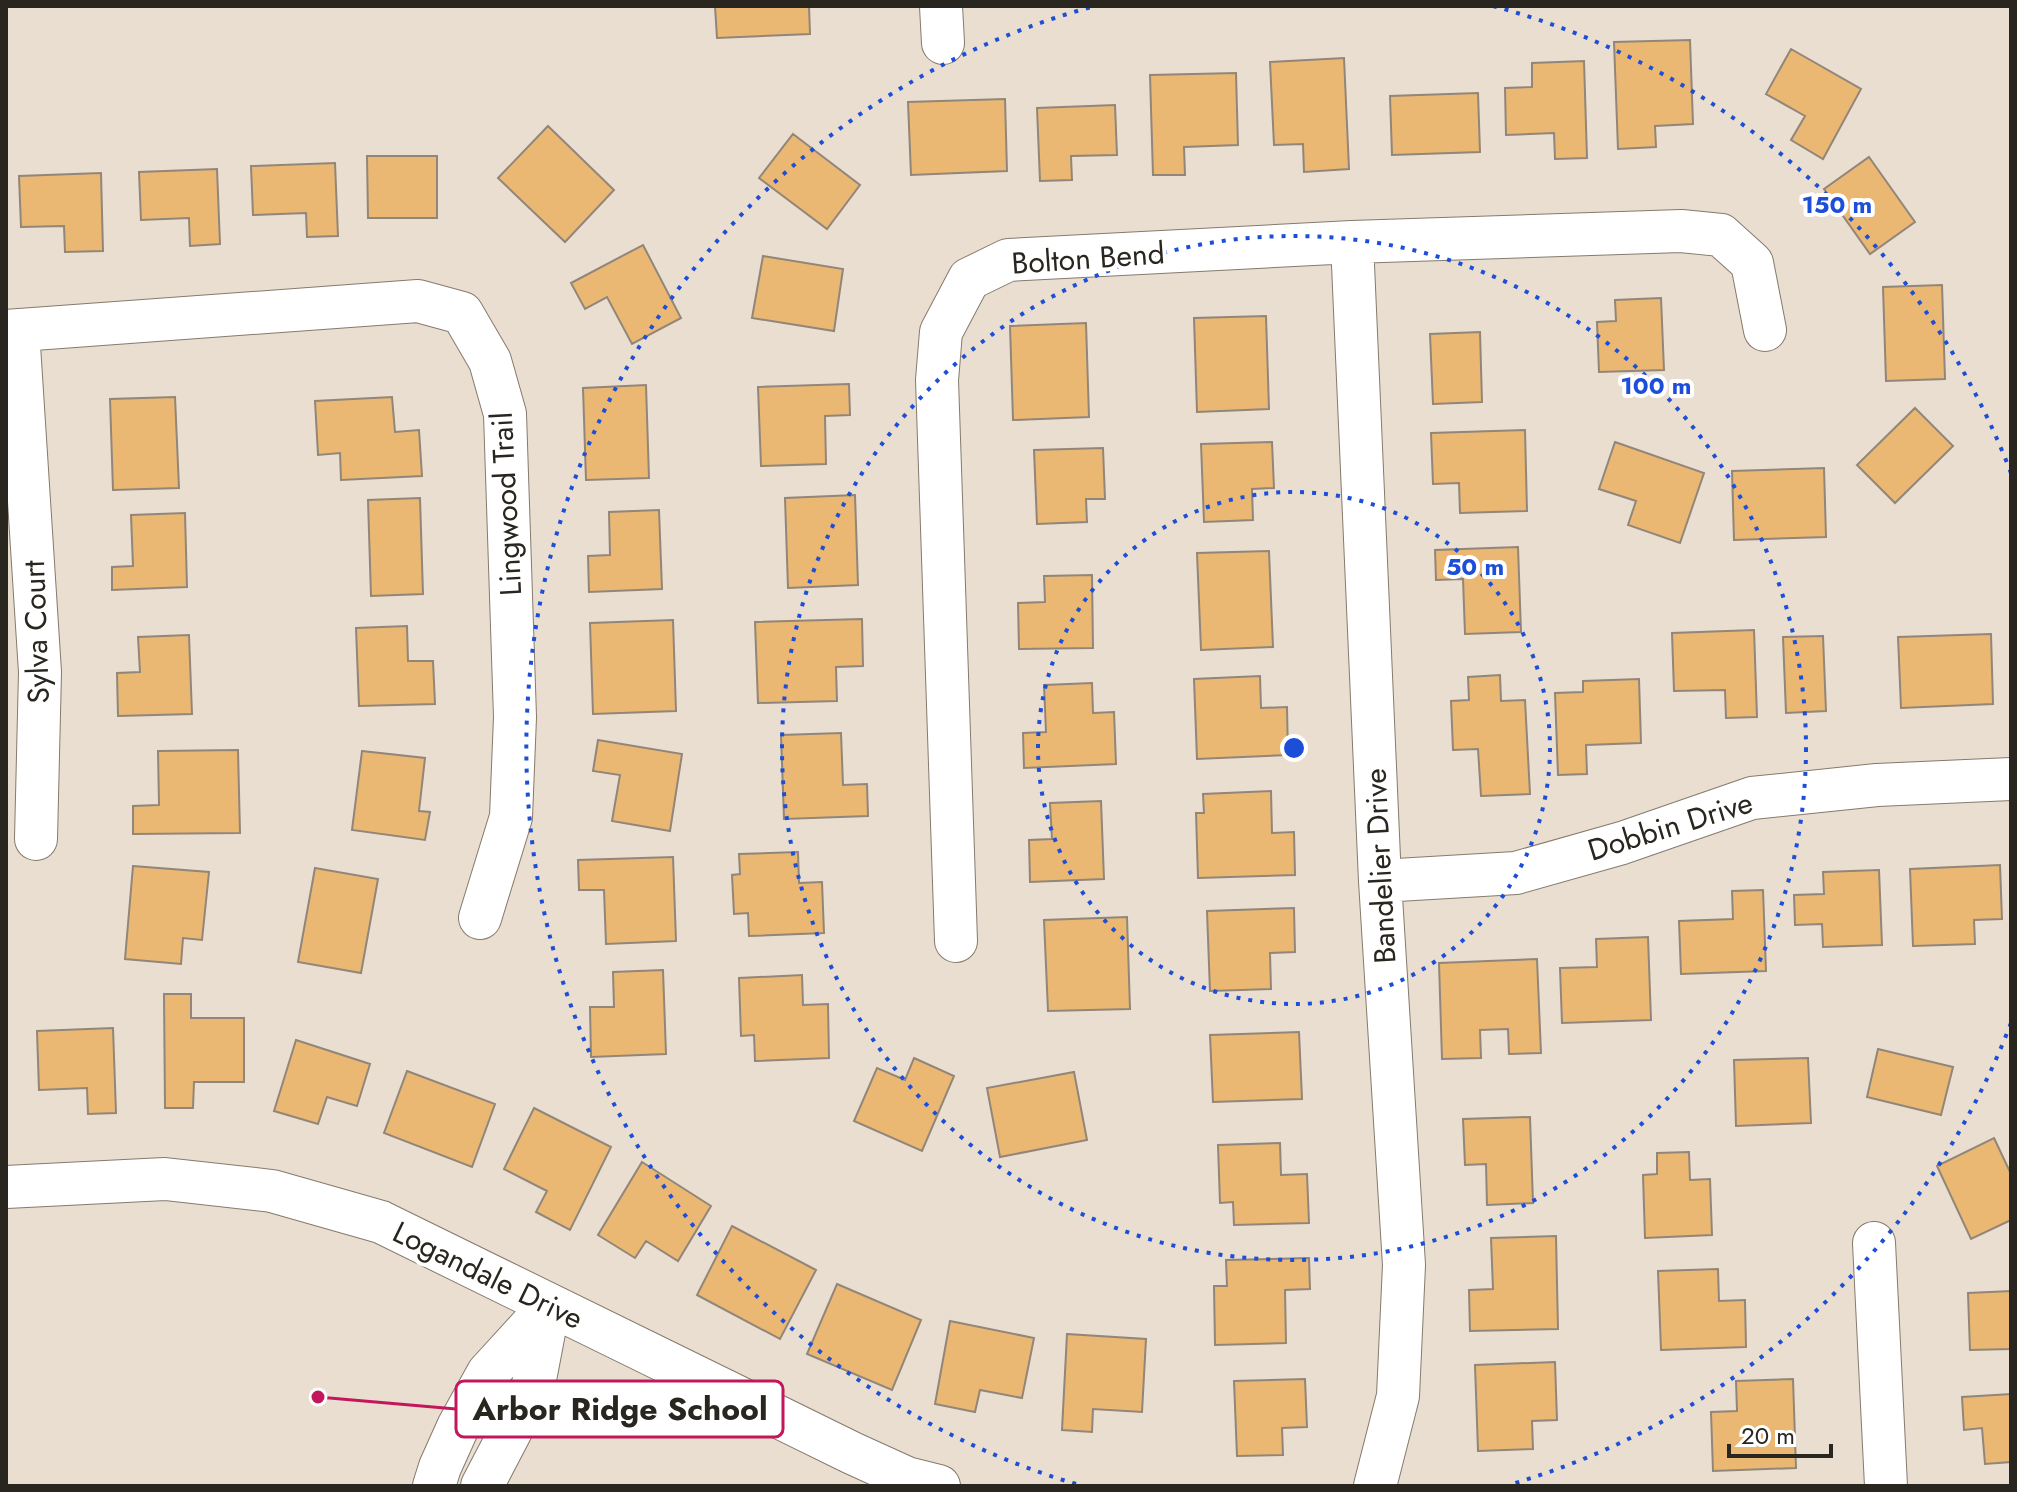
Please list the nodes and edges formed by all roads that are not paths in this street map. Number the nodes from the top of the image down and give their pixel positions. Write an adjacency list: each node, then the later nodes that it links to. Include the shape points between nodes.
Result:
1 (1352, 242): 2 (street, Bolton Bend, via 1681,231 1721,235 1752,263); 6 (street, Bandelier Drive); 8 (street, Bolton Bend, via 1008,260 969,279 941,332 937,380)
2 (1765, 330)
3 (12, 331): 5 (street, Sylva Court, via 40,672); 7 (street, Lingwood Trail, via 418,301 462,313 490,361 505,414 515,717 511,817)
4 (2011, 779): 6 (street, Dobbin Drive, via 1752,798 1516,873)
5 (36, 839)
6 (1380, 881): 15 (street, Bandelier Drive, via 1404,1265 1398,1396)
7 (480, 918)
8 (956, 941)
9 (6, 1187): 11 (street, Logandale Drive, via 165,1179 272,1191 381,1222)
10 (1874, 1243): 16 (street)
11 (550, 1305): 12 (street, via 488,1373); 13 (street, via 530,1394); 14 (street, Logandale Drive, via 852,1453)
12 (434, 1486)
13 (482, 1486)
14 (939, 1486)
15 (1375, 1486)
16 (1886, 1486)

